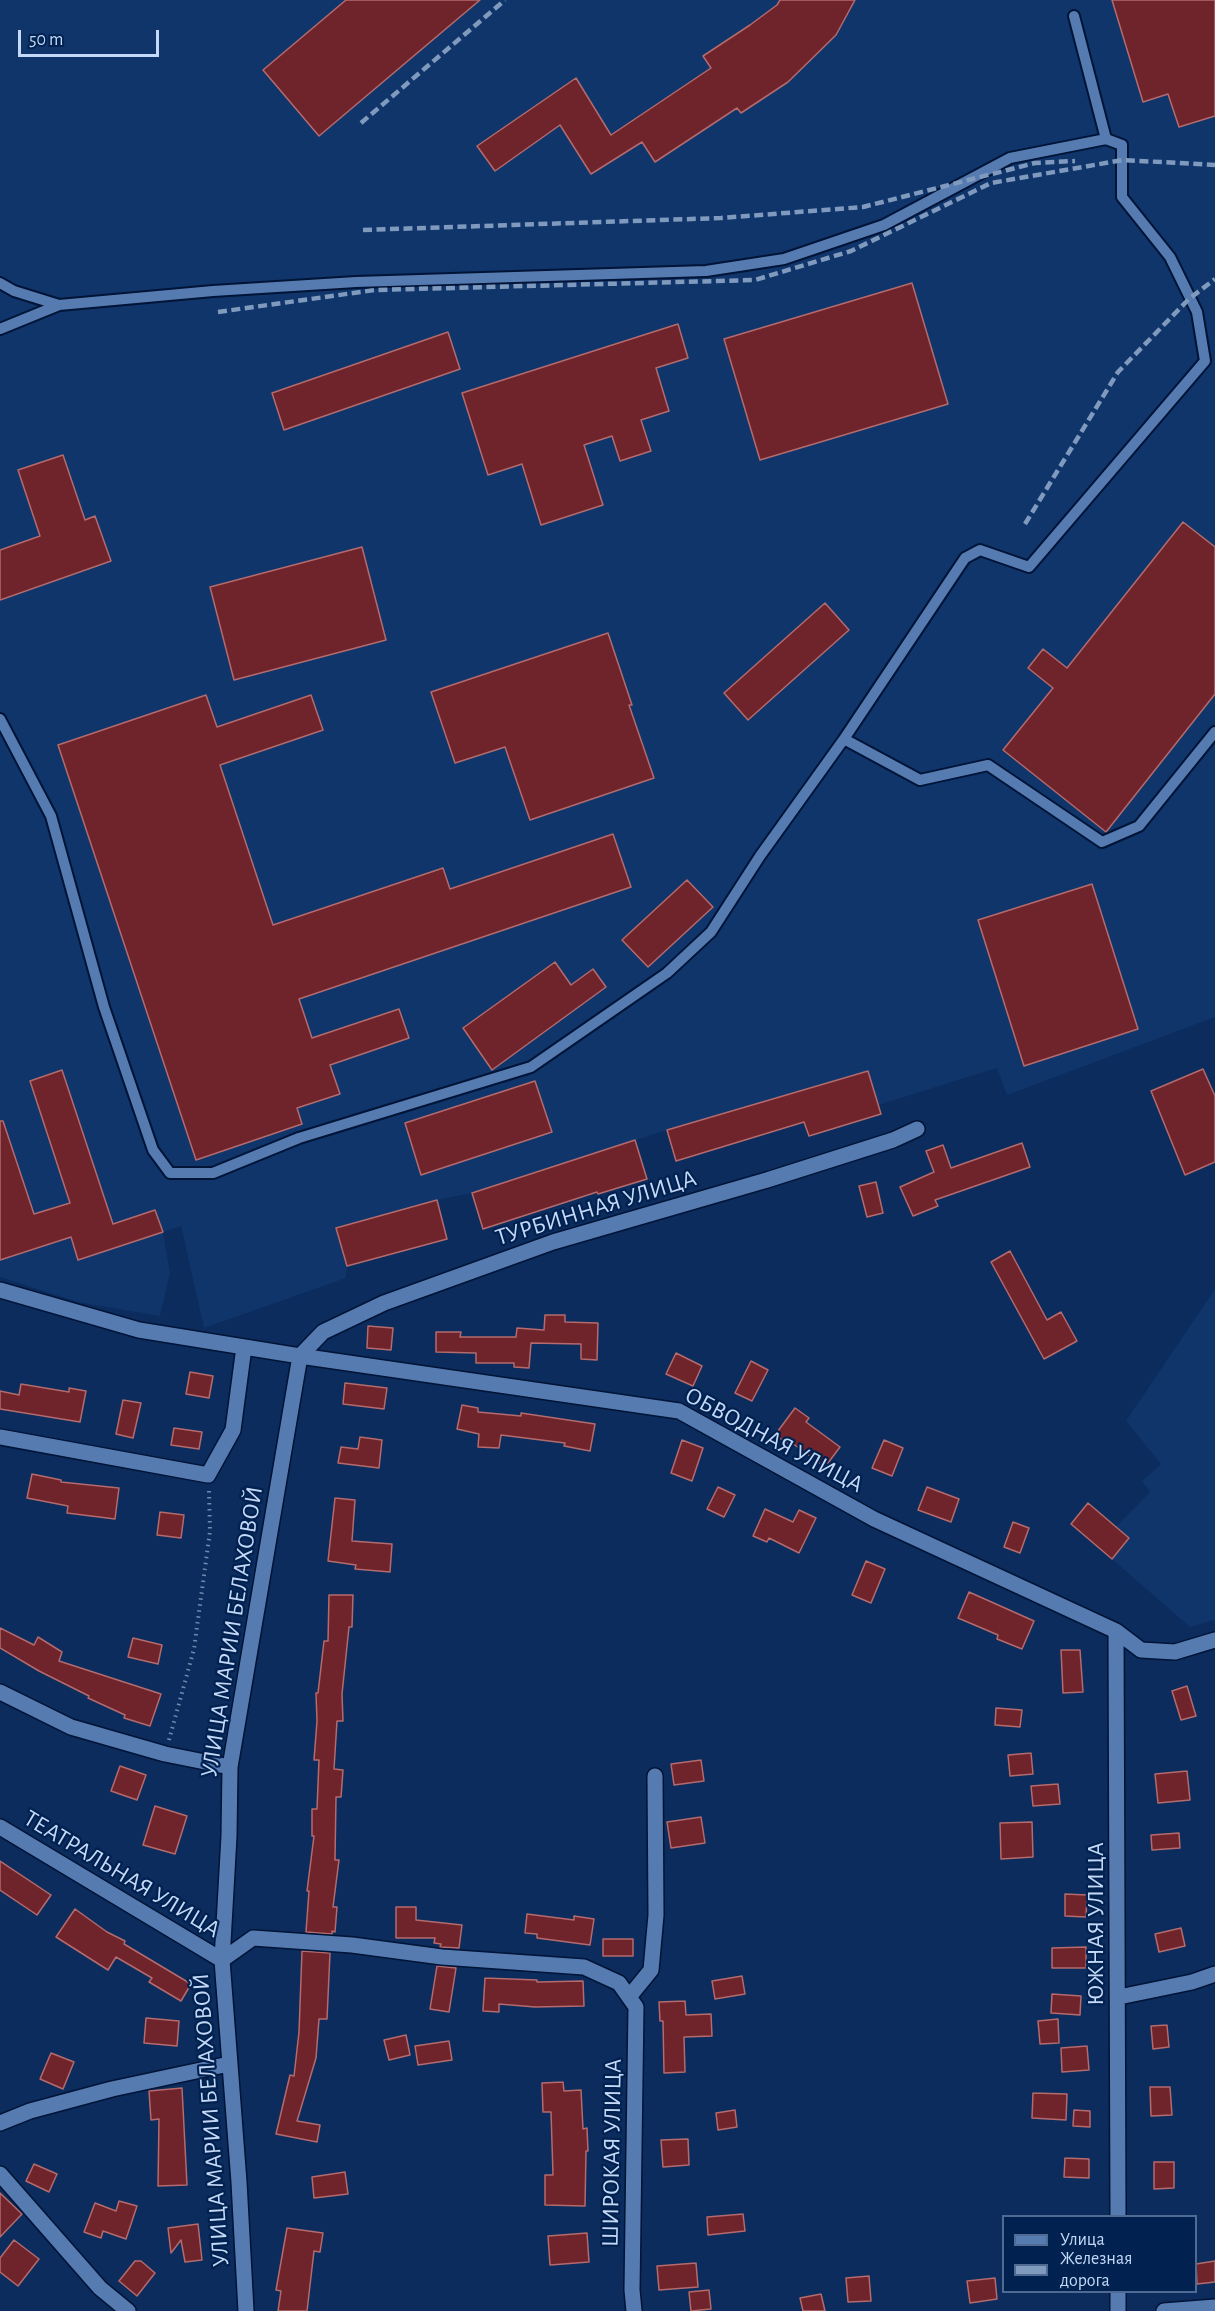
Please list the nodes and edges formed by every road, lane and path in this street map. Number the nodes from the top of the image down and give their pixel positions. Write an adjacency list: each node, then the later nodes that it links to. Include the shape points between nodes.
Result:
1 (1074, 16): 2 (lane)
2 (1106, 139): 4 (lane, via 1010,158 884,225 784,259 706,271 344,283); 8 (lane, via 1122,145 1122,197 1170,257 1197,312 1205,361 1029,567 980,550 965,558)
3 (0, 283): 4 (lane)
4 (59, 305): 5 (lane)
5 (0, 329)
6 (0, 719): 8 (lane, via 51,816 104,1007 153,1149 170,1173 213,1173 299,1138 531,1066 667,973 711,932)
7 (1215, 732): 8 (lane, via 1139,826 1102,842 988,765 920,780)
8 (844, 739)
9 (917, 1129): 12 (street, ТУРБИННАЯ УЛИЦА, via 798,1170 553,1242 384,1303 323,1332)
10 (0, 1290): 11 (street, ОБВОДНАЯ УЛИЦА, via 139,1330)
11 (244, 1347): 12 (street, ОБВОДНАЯ УЛИЦА); 14 (street, via 233,1430)
12 (300, 1356): 15 (street, ОБВОДНАЯ УЛИЦА, via 680,1411 874,1519); 19 (street, УЛИЦА МАРИИ БЕЛАХОВОЙ)
13 (0, 1437): 14 (street)
14 (208, 1475): 18 (path, via 210,1531 194,1649)
15 (1116, 1631): 16 (street, ОБВОДНАЯ УЛИЦА, via 1141,1650 1175,1652); 25 (street, ЮЖНАЯ УЛИЦА)
16 (1215, 1640)
17 (0, 1692): 18 (street, via 71,1727)
18 (165, 1754): 19 (street)
19 (230, 1767): 22 (street, УЛИЦА МАРИИ БЕЛАХОВОЙ)
20 (655, 1776): 24 (street, via 656,1915 651,1970)
21 (0, 1827): 22 (street, ТЕАТРАЛЬНАЯ УЛИЦА)
22 (222, 1960): 24 (street, via 253,1938 352,1945 442,1957 584,1967 619,1983); 26 (street, УЛИЦА МАРИИ БЕЛАХОВОЙ)
23 (1215, 1974): 25 (street)
24 (629, 1997): 34 (street, ШИРОКАЯ УЛИЦА, via 636,2007)
25 (1119, 1997): 29 (street, ЮЖНАЯ УЛИЦА)
26 (229, 2064): 27 (street, via 112,2089 30,2111); 33 (street, УЛИЦА МАРИИ БЕЛАХОВОЙ)
27 (0, 2124)
28 (0, 2174): 32 (street, via 100,2288)
29 (1118, 2215)
30 (1118, 2293): 35 (street)
31 (1215, 2307): 36 (street)
32 (128, 2311)
33 (246, 2311)
34 (634, 2311)
35 (1118, 2311)
36 (1164, 2311)

